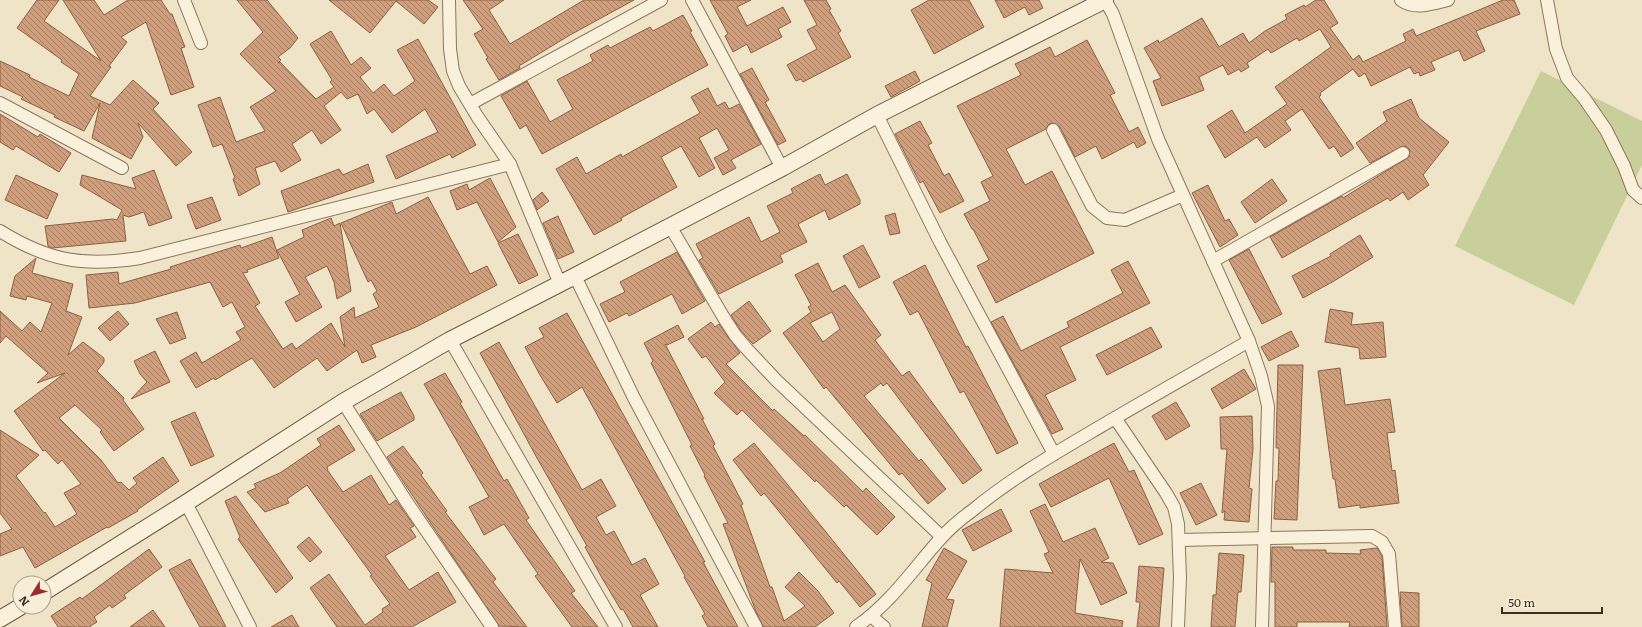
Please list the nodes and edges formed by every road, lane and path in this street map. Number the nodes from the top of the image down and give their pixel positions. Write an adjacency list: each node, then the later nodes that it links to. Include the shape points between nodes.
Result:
1 (184, 0): 9 (street)
2 (449, 0): 11 (street, via 453,71)
3 (660, 0): 11 (street)
4 (692, 0): 17 (street)
5 (1105, 0): 12 (street); 18 (street, via 1113,14 1158,140)
6 (1401, 0): 7 (street, via 1408,5 1426,6)
7 (1448, 0)
8 (1547, 0): 19 (street, via 1556,49 1567,78 1606,130 1633,190)
9 (201, 43)
10 (0, 103): 16 (street)
11 (470, 104): 15 (street)
12 (877, 115): 17 (street); 29 (street, via 940,242)
13 (1053, 130): 18 (street, via 1092,206 1107,218 1125,220)
14 (1403, 153): 22 (street)
15 (510, 164): 21 (street, via 116,262 69,260 46,254 21,244); 24 (street)
16 (122, 168)
17 (782, 168): 20 (street)
18 (1183, 195): 22 (street)
19 (1642, 198)
20 (670, 226): 23 (street); 31 (street, via 724,318 746,348)
21 (0, 231)
22 (1213, 261): 26 (street)
23 (575, 276): 24 (street); 41 (street, via 634,398)
24 (560, 284): 25 (street)
25 (450, 340): 27 (street); 40 (street)
26 (1249, 341): 28 (street); 32 (street, via 1268,406)
27 (343, 402): 30 (street); 39 (street, via 406,501)
28 (1115, 418): 29 (street); 33 (street, via 1174,507)
29 (1054, 454): 31 (street, via 1002,488)
30 (186, 503): 34 (street); 38 (street)
31 (942, 537): 36 (street, via 906,581)
32 (1264, 538): 33 (street); 45 (street); 46 (street, via 1372,536 1382,542 1389,554)
33 (1178, 540): 44 (street)
34 (52, 587)
35 (12, 611): 37 (street)
36 (871, 616): 42 (street); 43 (street)
37 (0, 619)
38 (250, 627)
39 (492, 627)
40 (616, 627)
41 (756, 627)
42 (856, 627)
43 (884, 627)
44 (1178, 627)
45 (1262, 627)
46 (1395, 627)

